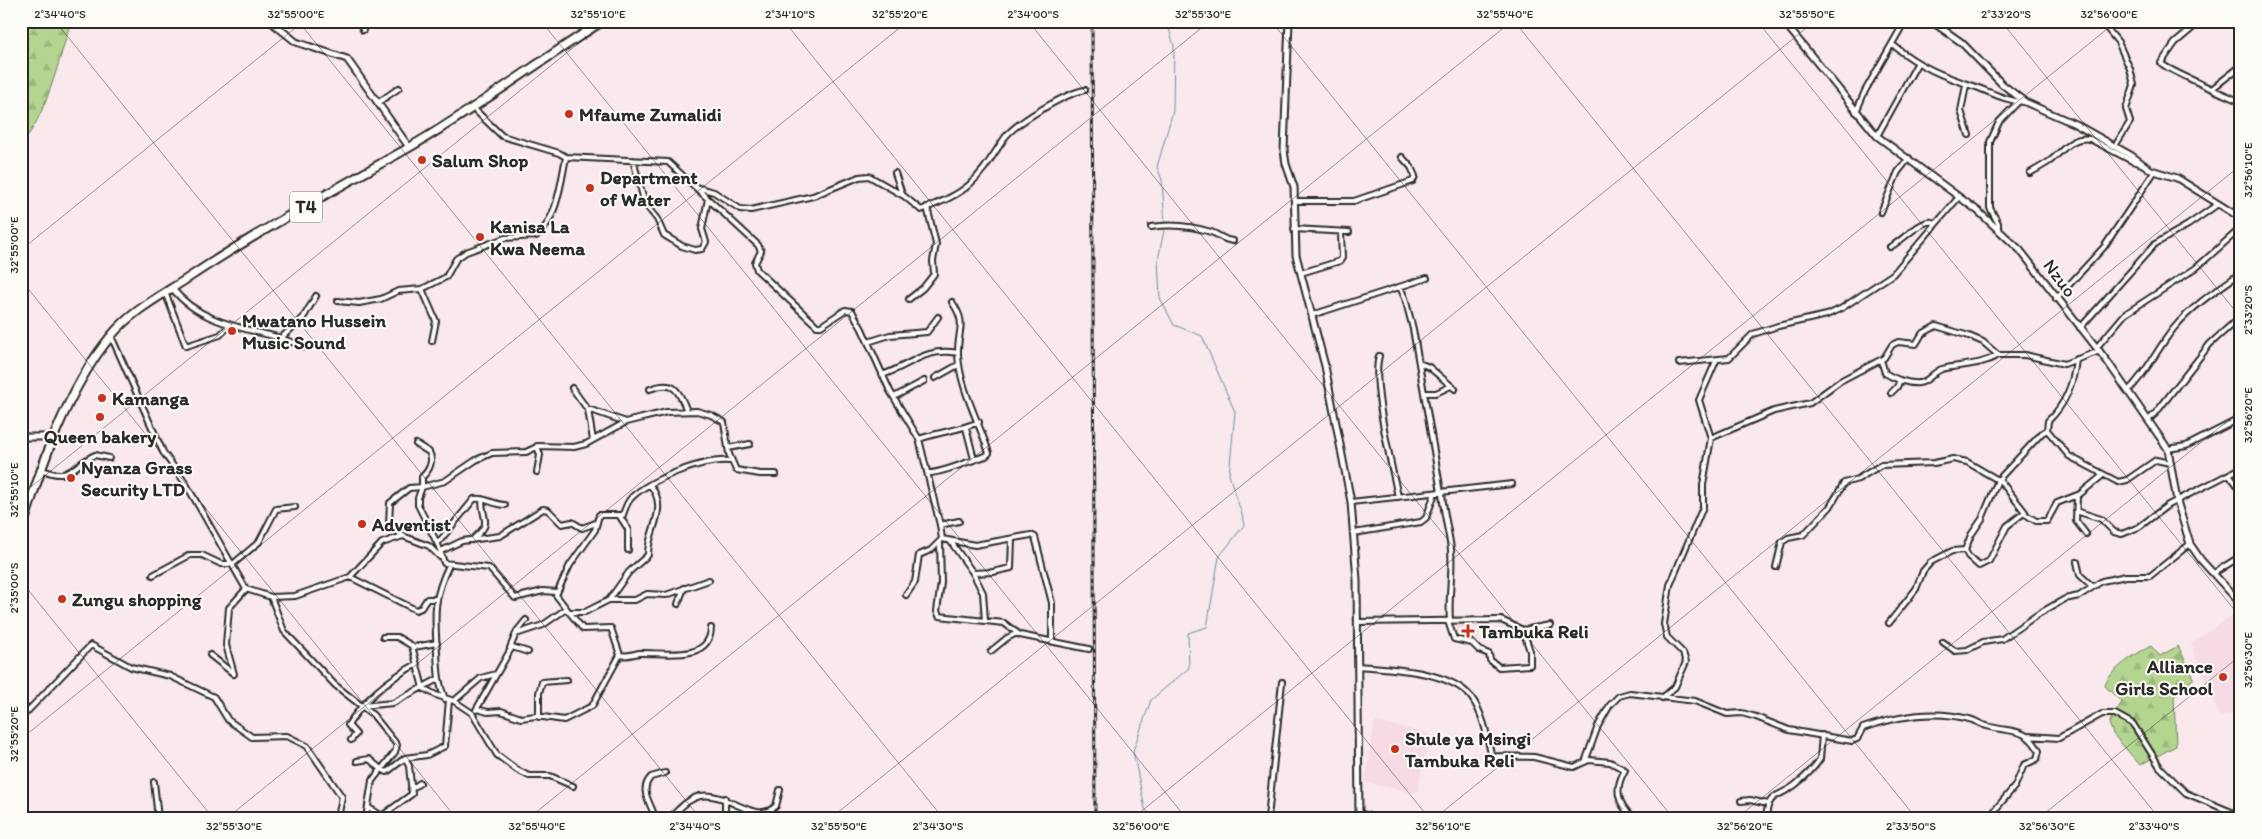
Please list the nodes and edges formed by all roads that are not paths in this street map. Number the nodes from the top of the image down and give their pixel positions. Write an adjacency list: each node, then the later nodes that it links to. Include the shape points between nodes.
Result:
1 (270, 21): 18 (street, via 296,42 347,59)
2 (359, 21): 10 (street)
3 (603, 21): 22 (highway, T4)
4 (1289, 21): 40 (street, via 1284,150 1294,187)
5 (1783, 21): 23 (street, Nzuo)
6 (1905, 21): 11 (street)
7 (1931, 21): 20 (street, via 1961,42 2002,84)
8 (2101, 21): 26 (street, via 2123,52 2134,86 2126,109 2130,122)
9 (2201, 21): 16 (street, via 2174,43 2161,63)
10 (363, 30)
11 (1892, 45): 12 (street); 23 (street)
12 (1917, 64): 14 (street); 25 (street)
13 (2241, 66): 16 (street)
14 (1966, 85): 19 (street); 24 (street, via 1961,111)
15 (399, 88): 18 (street)
16 (2213, 88): 21 (street)
17 (1085, 90): 42 (street, via 1074,92 1022,121 968,186)
18 (379, 102): 27 (street)
19 (2018, 102): 20 (street); 47 (street, via 1999,122 1990,142 1990,208)
20 (2025, 102): 26 (street)
21 (2241, 102)
22 (473, 108): 27 (highway, T4); 28 (street, via 502,136 559,152)
23 (1856, 112): 25 (street, Nzuo)
24 (1968, 135)
25 (1877, 136): 30 (street, Nzuo)
26 (2115, 146): 32 (street)
27 (409, 147): 58 (highway, T4, via 209,263)
28 (566, 157): 31 (street); 59 (street, via 553,215 541,233 531,238 494,241 466,252 456,259 446,277)
29 (1402, 157): 40 (street, via 1415,176 1413,181 1402,186 1344,202)
30 (1909, 158): 38 (street, Nzuo); 43 (street, via 1898,172)
31 (633, 160): 36 (street, via 668,162); 39 (street, via 645,204 664,235 676,244 700,251 704,247 706,242 702,228)
32 (2142, 164): 33 (street); 35 (street, via 2083,138 2072,141)
33 (2155, 171): 41 (street, via 2177,178); 63 (street, via 2104,247)
34 (895, 173): 37 (street)
35 (2030, 173)
36 (696, 187): 37 (street, via 714,192 733,206 746,210 813,196 862,176 871,176); 39 (street)
37 (902, 194): 42 (street, via 919,209)
38 (1959, 197): 45 (street); 47 (street, Nzuo)
39 (708, 199): 74 (street, via 760,247 755,263 759,271 817,326 848,309 858,320)
40 (1294, 201): 49 (street)
41 (2218, 204): 44 (street); 70 (street, via 2154,244)
42 (927, 207): 62 (street, via 936,244 934,274)
43 (1881, 212)
44 (2241, 218)
45 (1935, 223): 53 (street, via 1931,220 1923,222 1904,240); 82 (street, via 1892,274 1842,308 1827,315 1760,331 1735,354)
46 (1151, 226): 52 (street, via 1196,229 1213,233 1222,240)
47 (1998, 228): 63 (street, Nzuo, via 2020,250)
48 (2241, 228): 76 (street, via 2196,268 2125,314)
49 (1294, 229): 50 (street); 54 (street)
50 (1341, 232): 51 (street); 54 (street, via 1340,261)
51 (1349, 232)
52 (1233, 240)
53 (1890, 247)
54 (1301, 273): 66 (street)
55 (2241, 273): 92 (street, via 2211,294 2175,327 2146,371)
56 (1427, 278): 57 (street)
57 (1400, 287): 66 (street); 83 (street)
58 (172, 288): 60 (highway, T4); 69 (street, via 195,308)
59 (422, 289): 64 (street, via 398,291 381,299 359,303); 73 (street, via 436,321)
60 (165, 292): 69 (street, via 186,346 220,335); 71 (highway, T4)
61 (316, 296): 72 (street, via 303,318)
62 (909, 299)
63 (2056, 299): 70 (street, Nzuo)
64 (338, 301)
65 (952, 302): 77 (street, via 962,327)
66 (1312, 315): 138 (street, via 1326,366)
67 (2241, 316): 99 (street, via 2210,344)
68 (938, 317): 74 (street, via 927,332)
69 (229, 326): 72 (street)
70 (2080, 328): 76 (street, Nzuo)
71 (111, 336): 105 (highway, T4, via 74,392); 163 (street, via 163,452 186,484)
72 (282, 338): 75 (street)
73 (432, 341)
74 (868, 342): 86 (street)
75 (304, 347)
76 (2098, 349): 80 (street); 92 (street, Nzuo)
77 (958, 353): 85 (street); 86 (street, via 945,350 927,353)
78 (1998, 355): 80 (street, via 2025,354 2064,364); 81 (street, via 1983,342 1936,326 1922,334 1916,344 1896,343); 88 (street, via 1990,360 1942,369 1922,383)
79 (1379, 356): 135 (street, via 1377,370)
80 (2076, 359): 103 (street, via 2071,386 2048,421)
81 (1881, 360): 88 (street, via 1885,373); 106 (street, via 1840,381 1810,403 1774,411)
82 (1716, 361): 84 (street); 106 (street, via 1699,400)
83 (1419, 363): 93 (street); 93 (street, via 1453,387)
84 (1679, 363)
85 (958, 366): 87 (street); 101 (street)
86 (882, 375): 95 (street)
87 (935, 378)
88 (1900, 380): 94 (street)
89 (924, 381): 95 (street)
90 (572, 388): 96 (street)
91 (650, 389): 97 (street, via 664,384 672,386)
92 (2128, 391): 99 (street, Nzuo)
93 (1424, 393): 132 (street)
94 (1890, 393)
95 (894, 397): 107 (street)
96 (588, 409): 100 (street); 108 (street)
97 (687, 411): 100 (street, via 667,412); 112 (street, via 706,413 723,421)
98 (2241, 418): 113 (street, via 2186,446)
99 (2147, 421): 113 (street, Nzuo)
100 (626, 422): 108 (street)
101 (979, 422): 102 (street); 116 (street, via 989,453)
102 (966, 428): 107 (street); 116 (street)
103 (2047, 430): 126 (street, via 2069,456); 127 (street)
104 (21, 437): 105 (street)
105 (55, 437): 121 (highway, T4)
106 (1711, 438): 211 (street, via 1703,484 1703,507 1670,586 1664,616 1665,633 1683,653 1686,662 1676,687)
107 (919, 439): 123 (street)
108 (593, 440): 111 (street, via 571,448)
109 (416, 444): 130 (street, via 431,454 429,470 422,477)
110 (750, 444): 112 (street)
111 (538, 446): 122 (street); 130 (street, via 526,452 490,453 445,481)
112 (728, 448): 114 (street)
113 (2168, 449): 119 (street, Nzuo)
114 (729, 454): 117 (street); 118 (street)
115 (110, 458): 121 (street, via 95,455 66,474)
116 (974, 459): 123 (street)
117 (724, 460): 118 (street); 129 (street, via 703,462)
118 (730, 461): 124 (street, via 737,471)
119 (2170, 463): 126 (street, via 2156,460 2122,482); 137 (street, Nzuo)
120 (2241, 468): 125 (street)
121 (43, 470): 147 (highway, T4)
122 (537, 472)
123 (929, 473): 146 (street)
124 (776, 474)
125 (2229, 474): 131 (street); 137 (street)
126 (2103, 475): 134 (street)
127 (1999, 479): 143 (street); 158 (street); 165 (street, via 1960,460 1881,465 1858,479 1844,483 1830,507 1807,531 1782,542)
128 (1512, 484): 132 (street)
129 (650, 485): 142 (street, via 630,499 623,515); 179 (street, via 656,496 658,516 648,555 629,572)
130 (422, 487): 150 (street, via 409,488 390,503 389,525); 155 (street, via 418,505)
131 (2241, 490)
132 (1441, 492): 133 (street); 185 (street, via 1451,550)
133 (1435, 493): 135 (street); 148 (street, via 1426,518 1421,522)
134 (2077, 496): 141 (street); 143 (street, via 2057,503 2048,521 2036,521)
135 (1398, 497): 138 (street)
136 (482, 499): 139 (street); 152 (street, via 486,525 483,532); 155 (street, via 475,498 470,502)
137 (2177, 501): 141 (street, via 2159,510 2139,527 2122,534 2114,532 2101,519); 156 (street, Nzuo)
138 (1351, 502): 148 (street)
139 (505, 504)
140 (295, 507): 163 (street, via 276,509 259,542)
141 (2076, 511): 149 (street, via 2076,521)
142 (618, 514): 145 (street, via 599,515); 157 (street, via 628,529)
143 (2025, 514): 158 (street, via 2004,529 1995,551 1985,564 1977,566)
144 (959, 521): 146 (street)
145 (596, 523): 152 (street, via 582,528 573,522 562,524 543,509 500,536); 174 (street)
146 (940, 525): 153 (street)
147 (21, 533)
148 (1354, 533): 186 (street)
149 (2086, 534)
150 (403, 536): 161 (street, via 430,546); 169 (street, via 382,543)
151 (1012, 539): 154 (street, via 975,545); 166 (street, via 1012,568); 194 (street, via 1031,535 1036,539 1052,603)
152 (472, 540): 159 (street)
153 (941, 540): 154 (street); 175 (street, via 918,557 915,582); 184 (street, via 938,614 943,618)
154 (951, 542): 166 (street)
155 (438, 543): 159 (street)
156 (2190, 544): 167 (street, Nzuo); 171 (street, via 2150,576 2110,579)
157 (628, 550)
158 (1965, 550): 187 (street, via 1952,551 1931,562 1916,590)
159 (441, 551): 161 (street)
160 (2241, 556): 167 (street)
161 (440, 557): 164 (street)
162 (2077, 562): 171 (street, via 2080,575)
163 (233, 564): 168 (street, via 220,564 202,555 190,555); 173 (street)
164 (449, 565): 174 (street, via 489,568 516,598 543,591); 178 (street)
165 (1776, 567)
166 (973, 573): 184 (street, via 984,593)
167 (2214, 573): 176 (street, Nzuo)
168 (153, 575)
169 (350, 577): 177 (street, via 289,598); 178 (street, via 416,610 427,599)
170 (709, 580): 172 (street)
171 (2092, 586): 195 (street, via 2079,596 2065,599 2040,613 2002,639 1955,651)
172 (684, 588): 179 (street, via 665,595 647,594 635,600); 180 (street)
173 (246, 589): 177 (street); 202 (street, via 229,608 226,645 234,674)
174 (556, 592): 182 (street, via 557,599)
175 (906, 595)
176 (2239, 596): 181 (street, Nzuo)
177 (271, 597): 214 (street, via 284,631 335,685)
178 (436, 600): 196 (street, via 434,622)
179 (608, 600): 182 (street, via 585,612)
180 (678, 604)
181 (2241, 604)
182 (567, 610): 192 (street, via 543,625); 203 (street, via 583,629 611,628)
183 (526, 620): 192 (street)
184 (986, 621): 191 (street, via 1004,623)
185 (1449, 621): 186 (street); 190 (street, via 1501,620); 190 (street, via 1454,639 1472,643 1489,654 1490,660 1499,667 1530,665 1530,651)
186 (1358, 622): 205 (street)
187 (1888, 623)
188 (1550, 625): 190 (street)
189 (711, 628): 203 (street, via 710,640 699,650)
190 (1523, 630)
191 (1017, 633): 194 (street); 200 (street)
192 (516, 634): 198 (street)
193 (383, 637): 197 (street, via 397,637)
194 (1052, 640): 199 (street)
195 (1943, 642)
196 (437, 643): 197 (street); 207 (street)
197 (412, 646): 204 (street)
198 (509, 649): 201 (street, via 514,646); 206 (street)
199 (1089, 649)
200 (991, 651)
201 (528, 652)
202 (210, 655)
203 (620, 655): 217 (street, via 592,706 564,720)
204 (415, 665): 210 (street); 214 (street)
205 (1358, 666): 224 (street, via 1414,672 1438,678 1464,691 1471,697 1484,725 1494,756 1534,757 1574,767); 236 (street)
206 (496, 674): 213 (street, via 481,678); 215 (street)
207 (438, 679): 210 (street); 212 (street)
208 (567, 680): 217 (street, via 542,682)
209 (1282, 682): 245 (street)
210 (423, 688): 212 (street); 214 (street, via 390,704)
211 (1662, 698): 219 (street, via 1704,704 1727,714 1742,713 1789,730); 224 (street, via 1630,693 1615,698 1601,720)
212 (447, 700): 213 (street); 222 (street, via 444,746 427,755)
213 (454, 701): 216 (street)
214 (362, 706): 221 (street, via 348,724 356,734); 225 (street, via 398,746)
215 (477, 709): 216 (street); 217 (street, via 499,710 521,718)
216 (472, 713): 229 (street, via 504,761 528,776 550,776)
217 (539, 717)
218 (21, 718): 240 (street, via 91,645 131,667 170,676 214,697 228,720 252,737 287,736 307,746 342,797)
219 (1822, 735): 220 (street, via 1852,741 1863,728 1901,717 1947,714); 234 (street, via 1822,754 1818,762 1797,783 1779,792)
220 (2028, 736): 237 (street, via 2059,738 2102,714 2115,714 2133,724 2160,767 2186,793); 249 (street, via 2039,756 2024,765 2015,786)
221 (351, 740)
222 (405, 758): 225 (street, via 388,772); 230 (street)
223 (357, 761): 225 (street, via 369,759)
224 (1585, 762): 247 (street, via 1610,762 1625,770 1618,782 1617,795)
225 (381, 769): 235 (street, via 369,788)
226 (665, 773): 242 (street, via 652,776 647,783 646,796)
227 (154, 782): 239 (street)
228 (420, 783): 230 (street)
229 (573, 786)
230 (411, 789): 238 (street, via 409,798 390,808)
231 (780, 790): 232 (street, via 776,806 766,812 748,810)
232 (725, 798): 243 (street, via 694,798); 244 (street)
233 (1741, 801): 234 (street)
234 (1768, 804): 248 (street)
235 (369, 808): 238 (street); 241 (street)
236 (1359, 816): 246 (street)
237 (2241, 816)
238 (384, 817)
239 (158, 818)
240 (338, 818)
241 (366, 818)
242 (655, 818)
243 (669, 818)
244 (725, 818)
245 (1268, 818)
246 (1377, 818)
247 (1633, 818)
248 (1766, 818)
249 (1992, 818)

